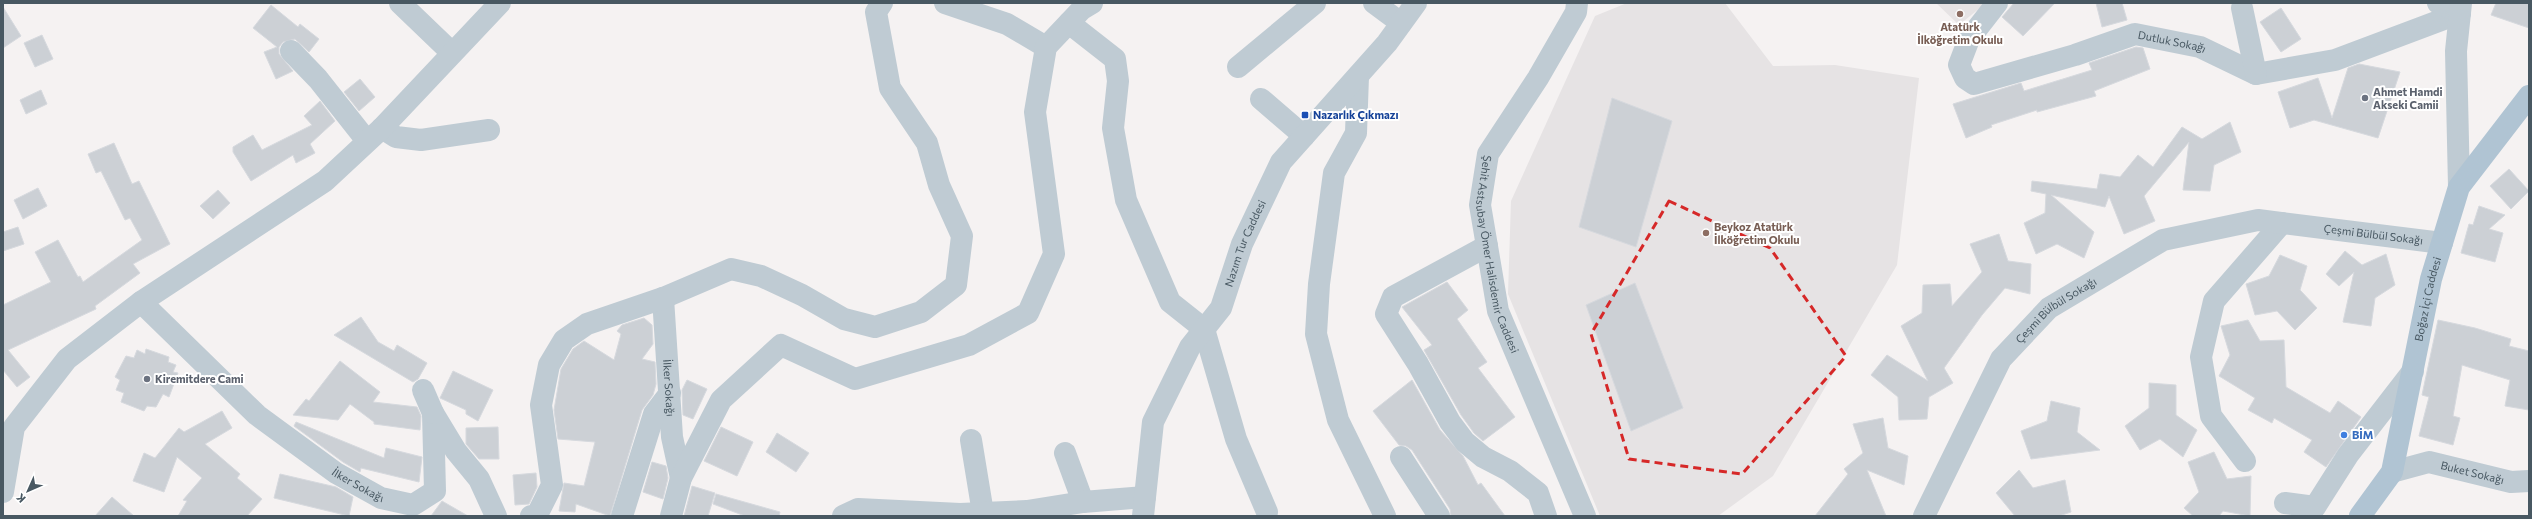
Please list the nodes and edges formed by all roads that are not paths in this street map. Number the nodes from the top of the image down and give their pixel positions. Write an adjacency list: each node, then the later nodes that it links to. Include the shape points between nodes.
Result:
1 (400, 3): 18 (street)
2 (500, 3): 18 (street)
3 (882, 3): 31 (street, via 876,12 890,88 927,143 939,185 962,236 956,285 921,312 875,327 844,319 761,276 731,269)
4 (945, 3): 16 (street, via 1007,24)
5 (1092, 3): 14 (street, via 1082,9)
6 (1315, 3): 19 (street)
7 (1374, 3): 15 (street)
8 (1416, 3): 15 (street, Nazım Tur Caddesi)
9 (1577, 3): 30 (street, Şehit Astsubay Ömer Halisdemir Caddesi, via 1576,12 1538,78 1488,154 1480,205)
10 (1997, 3): 20 (street, Dutluk Sokağı, via 1970,39 1959,65 1965,78 1974,84 2075,56 2135,34 2200,47)
11 (2438, 3): 13 (street)
12 (2242, 8): 20 (street)
13 (2461, 8): 20 (street, via 2335,60); 27 (street, via 2456,51)
14 (1069, 23): 16 (street); 33 (street, via 1115,59 1118,81 1113,128 1126,200 1170,302)
15 (1401, 23): 21 (street, Nazım Tur Caddesi)
16 (1046, 48): 43 (street, via 1035,112 1054,254 1028,313 969,345 855,378 781,345 720,400)
17 (291, 51): 25 (street)
18 (451, 52): 25 (street)
19 (1238, 67)
20 (2256, 74)
21 (1358, 76): 26 (street, Nazım Tur Caddesi); 56 (street, via 1356,133 1334,173 1319,284 1316,334 1338,420)
22 (2529, 96): 27 (main road, Boğaz İçi Caddesi)
23 (1261, 99): 26 (street)
24 (489, 130): 25 (street, via 421,140)
25 (375, 134): 32 (street, via 325,181)
26 (1304, 136): 33 (street, Nazım Tur Caddesi, via 1281,162 1242,244 1221,308)
27 (2459, 187): 29 (main road, Boğaz İçi Caddesi)
28 (2282, 223): 29 (street, Çeşmi Bülbül Sokağı); 41 (street, via 2214,301 2201,357 2211,416); 60 (street, Çeşmi Bülbül Sokağı, via 2258,220 2163,240 2049,308 2001,359)
29 (2442, 243): 34 (main road, Boğaz İçi Caddesi, via 2431,280)
30 (1487, 246): 58 (street, via 1393,297 1386,314 1418,364 1450,422 1465,442 1483,458 1510,471 1538,493); 59 (street, Şehit Astsubay Ömer Halisdemir Caddesi, via 1498,311)
31 (663, 298): 36 (street, İlker Sokağı); 52 (street, via 587,324 564,340 549,365 541,405 552,485 537,515)
32 (141, 302): 37 (street, İlker Sokağı, via 257,415 336,473 380,498 413,506 435,491); 45 (street, via 67,360 14,427)
33 (1204, 329): 48 (street, Nazım Tur Caddesi, via 1190,347 1153,422); 49 (street, via 1236,439)
34 (2412, 371): 42 (main road, Boğaz İçi Caddesi); 47 (street, via 2348,455 2315,507)
35 (423, 390): 37 (street)
36 (670, 393): 43 (street, İlker Sokağı, via 672,437); 53 (street, via 654,414)
37 (433, 413): 51 (street, via 456,451 479,479)
38 (971, 440): 50 (street)
39 (1065, 453): 46 (street)
40 (1401, 457): 57 (street)
41 (2245, 461)
42 (2392, 472): 44 (street, Buket Sokağı, via 2429,462 2511,482); 61 (main road, Boğaz İçi Caddesi)
43 (681, 478): 54 (street)
44 (2529, 481)
45 (3, 492)
46 (1083, 502): 48 (street); 50 (street, via 1027,511)
47 (2286, 503)
48 (1144, 506)
49 (1267, 512)
50 (983, 513): 55 (street, via 858,509)
51 (496, 516)
52 (531, 516)
53 (622, 516)
54 (671, 516)
55 (843, 516)
56 (1385, 516)
57 (1439, 516)
58 (1546, 516)
59 (1586, 516)
60 (1924, 516)
61 (2360, 516)

